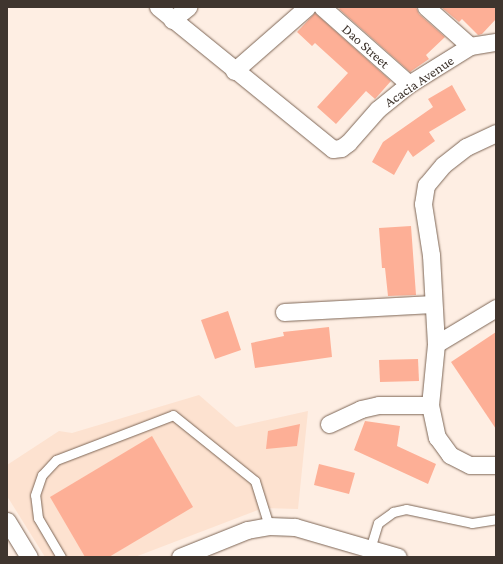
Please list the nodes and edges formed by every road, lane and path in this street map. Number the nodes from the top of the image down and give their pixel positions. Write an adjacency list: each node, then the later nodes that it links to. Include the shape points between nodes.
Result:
1 (158, 7): 6 (street)
2 (188, 7): 6 (street)
3 (307, 7): 9 (street)
4 (322, 7): 10 (street, Dao Street)
5 (426, 7): 8 (street)
6 (172, 20): 9 (street)
7 (496, 42): 8 (street, Acacia Avenue)
8 (470, 46): 10 (street, Acacia Avenue)
9 (234, 71): 10 (street, Acacia Avenue, via 333,149 341,148 348,143 378,109)
10 (409, 84)
11 (496, 134): 12 (street, via 466,147 442,165 426,185 423,204 431,255)
12 (433, 304): 14 (street); 15 (street)
13 (496, 308): 15 (street)
14 (284, 312)
15 (436, 344): 16 (street)
16 (430, 405): 17 (street, via 379,405 361,409); 18 (street, via 437,437 450,456 470,465)
17 (329, 424)
18 (496, 465)
19 (496, 519): 22 (lane, via 472,524 406,510 393,512 378,523)
20 (7, 521): 23 (street)
21 (269, 526): 22 (street, via 295,527); 24 (lane, via 255,481 173,415 56,460 42,475 35,495 38,518); 25 (street, via 247,530)
22 (370, 549): 26 (street)
23 (30, 557)
24 (61, 557)
25 (180, 557)
26 (398, 557)

